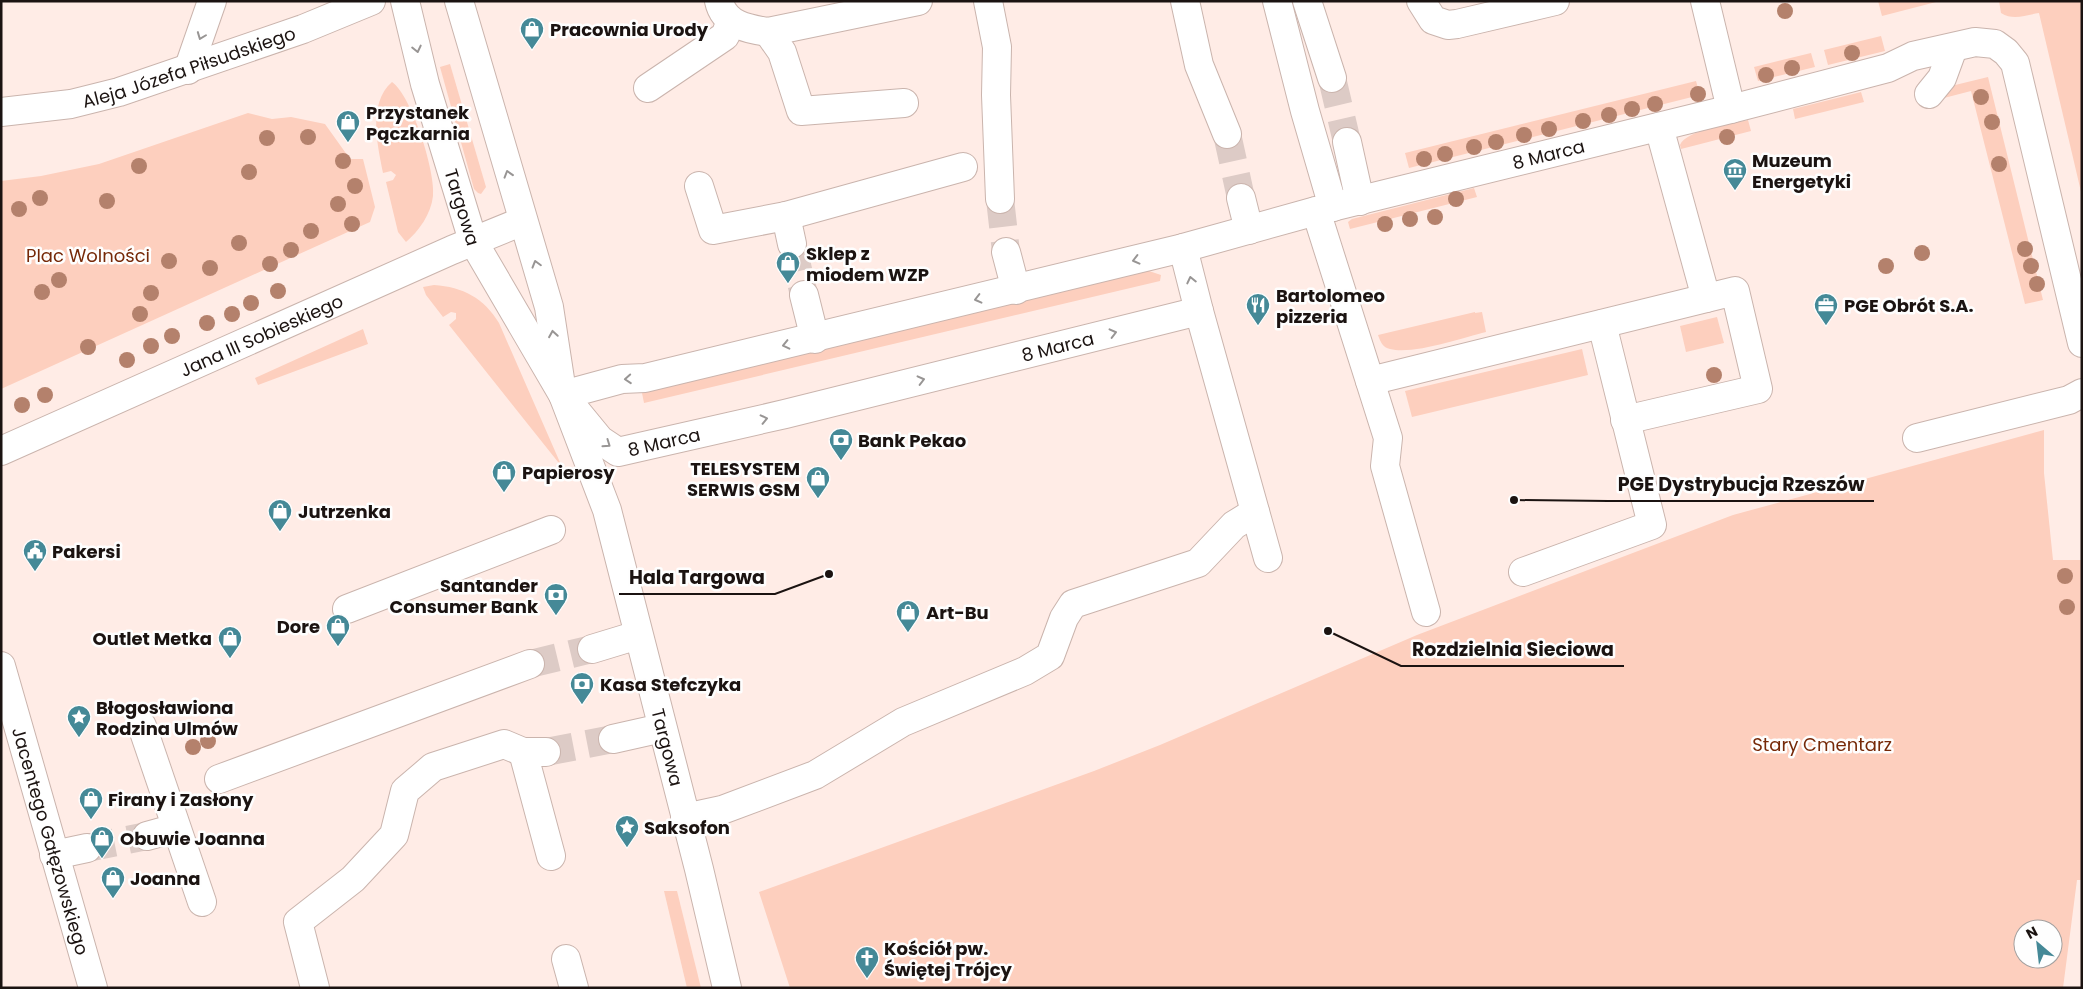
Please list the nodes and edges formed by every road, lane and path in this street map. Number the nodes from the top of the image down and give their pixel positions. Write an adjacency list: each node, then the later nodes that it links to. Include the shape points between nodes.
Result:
1 (212, 1): 17 (street, one-way to 17)
2 (371, 1): 17 (street, Aleja Józefa Piłsudskiego)
3 (405, 1): 35 (street, Targowa, one-way to 35, via 425,84)
4 (459, 1): 33 (street, Targowa, one-way to 4)
5 (918, 1): 14 (street)
6 (988, 1): 29 (street, via 997,47)
7 (1185, 1): 24 (street, via 1199,65)
8 (1277, 1): 31 (street, via 1305,111)
9 (1307, 1): 18 (street)
10 (1421, 1): 11 (street, via 1433,20 1448,25)
11 (1555, 1)
12 (1705, 1): 21 (street)
13 (725, 11): 14 (street, via 746,29); 19 (street, via 725,36)
14 (768, 32): 20 (street, via 782,52 801,111)
15 (1953, 48): 16 (street, 8 Marca); 16 (street, via 1942,78 1929,94); 45 (street, 8 Marca, via 1976,42 1995,44 2015,63)
16 (1905, 61): 21 (street, 8 Marca)
17 (188, 70): 22 (street, Aleja Józefa Piłsudskiego, via 71,104)
18 (1332, 78)
19 (648, 88)
20 (904, 103)
21 (1731, 109): 23 (street, 8 Marca)
22 (1, 112)
23 (1659, 126): 30 (street, 8 Marca); 41 (street)
24 (1227, 134)
25 (1347, 142): 30 (street)
26 (964, 167): 32 (street)
27 (699, 186): 32 (street, via 713,230)
28 (1242, 198): 34 (street)
29 (1000, 199)
30 (1360, 201): 31 (street, 8 Marca)
31 (1325, 209): 34 (street, 8 Marca); 46 (street)
32 (786, 216): 36 (street)
33 (523, 221): 35 (street, Jana III Sobieskiego); 48 (street, Targowa, one-way to 33, via 549,307)
34 (1248, 230): 37 (street, 8 Marca)
35 (473, 241): 48 (street, Targowa); 51 (street, Jana III Sobieskiego)
36 (792, 244)
37 (1184, 248): 39 (street, 8 Marca, one-way to 39); 42 (street, one-way to 37)
38 (1006, 252): 39 (street)
39 (1016, 290): 44 (street, 8 Marca, one-way to 44)
40 (804, 295): 44 (street)
41 (1706, 298): 43 (street); 49 (street, via 1735,291 1758,388)
42 (1199, 312): 48 (street, 8 Marca, one-way to 42, via 600,440 618,452); 52 (street)
43 (1602, 324): 46 (street); 49 (street)
44 (815, 338): 48 (street, 8 Marca, one-way to 48, via 645,378 622,379)
45 (2082, 343)
46 (1370, 381): 57 (street, via 1388,438 1385,466)
47 (2082, 394): 50 (street)
48 (563, 395): 58 (street, Targowa, via 607,510)
49 (1625, 420): 55 (street, via 1652,525)
50 (1917, 438)
51 (1, 451)
52 (1255, 512): 54 (street); 67 (street, via 1234,525 1198,563 1073,604 1064,618 1050,656 1025,671 903,722 815,775 722,810)
53 (551, 530): 56 (street)
54 (1268, 558)
55 (1523, 572)
56 (347, 609)
57 (1426, 612)
58 (638, 635): 59 (street); 64 (street, Targowa)
59 (592, 649)
60 (530, 664): 66 (street)
61 (1, 666): 62 (street, Jacentego Gałęzowskiego)
62 (6, 698): 71 (street, Jacentego Gałęzowskiego)
63 (142, 726): 68 (street)
64 (662, 728): 65 (street); 67 (street, Targowa)
65 (613, 739)
66 (219, 779)
67 (685, 818): 78 (street, Targowa)
68 (176, 828): 69 (street); 73 (street)
69 (147, 836)
70 (87, 848): 71 (street)
71 (54, 855): 75 (street, Jacentego Gałęzowskiego)
72 (551, 856): 76 (street, via 534,752 504,744 432,767 405,791 394,835 353,879 298,922)
73 (202, 902)
74 (566, 959): 77 (street)
75 (93, 988)
76 (315, 988)
77 (574, 988)
78 (727, 988)

